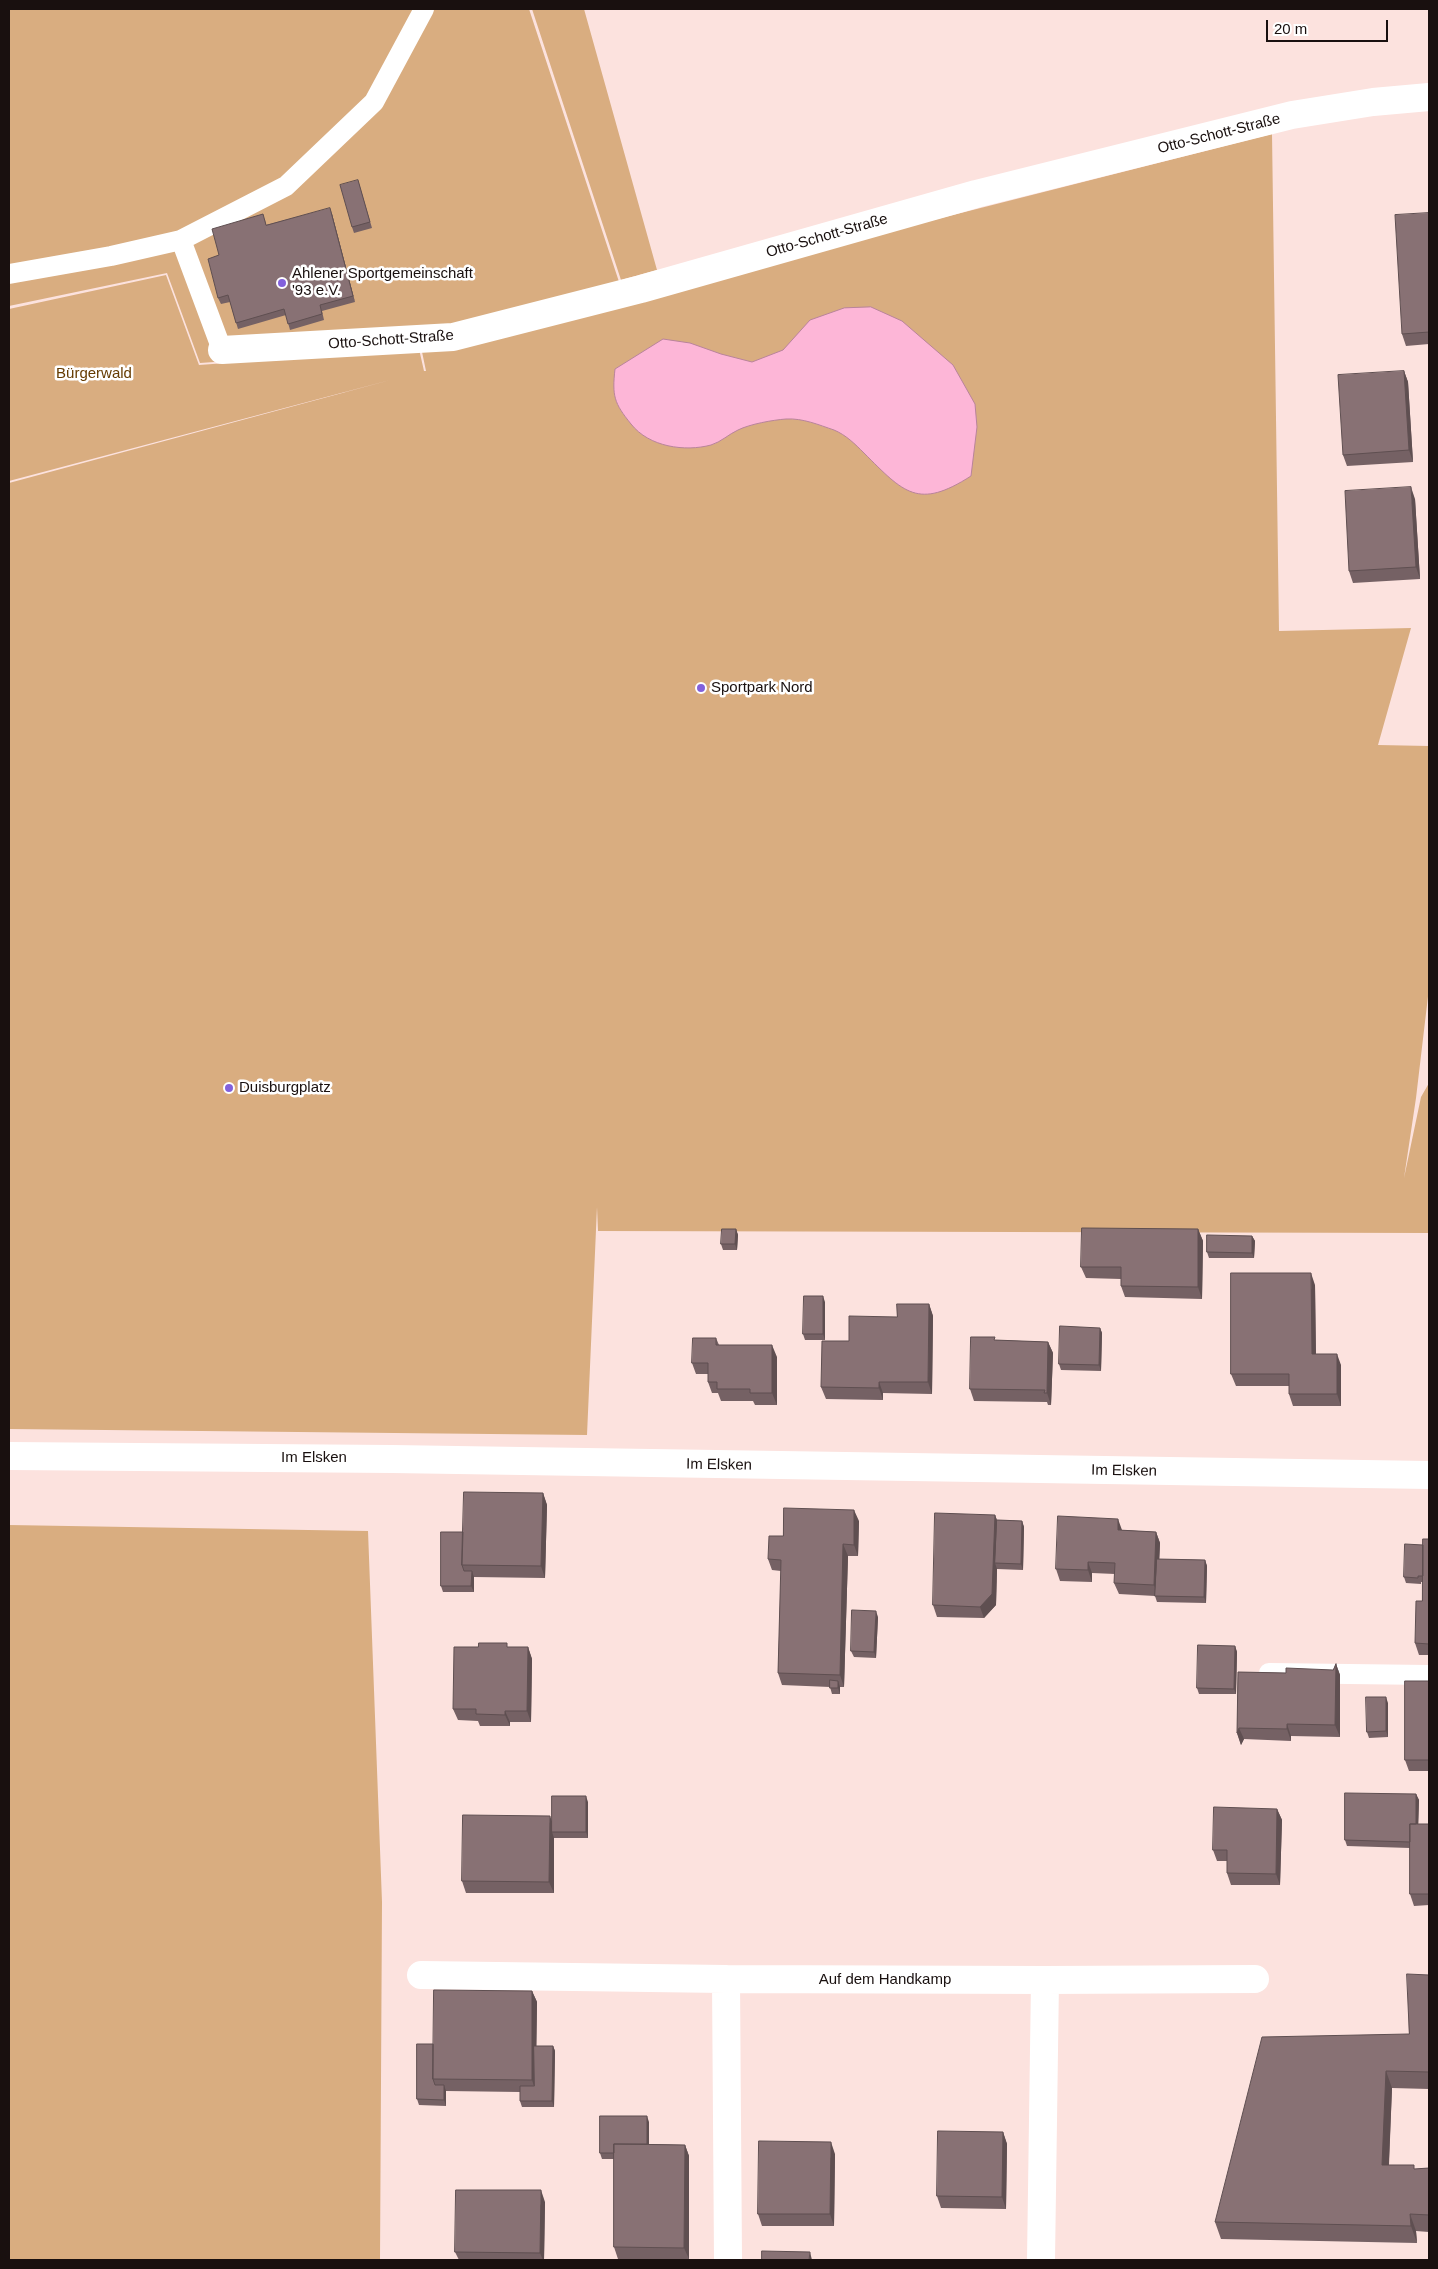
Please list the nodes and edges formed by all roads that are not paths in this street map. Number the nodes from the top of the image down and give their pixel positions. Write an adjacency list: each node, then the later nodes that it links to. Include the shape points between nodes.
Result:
1 (424, 9): 3 (lane, via 374,102 286,186)
2 (1429, 97): 5 (street, Otto-Schott-Straße, via 1292,115 976,194 641,289 453,338)
3 (181, 240): 4 (lane); 5 (lane)
4 (9, 274)
5 (222, 350)
6 (9, 1456): 7 (street, Im Elsken)
7 (1429, 1475)
8 (1268, 1673): 9 (lane)
9 (1429, 1675)
10 (421, 1975): 11 (street, Auf dem Handkamp)
11 (726, 1979): 13 (street, Auf dem Handkamp); 14 (street)
12 (1255, 1979): 13 (street, Auf dem Handkamp)
13 (1045, 1980): 15 (street)
14 (728, 2260)
15 (1041, 2260)

